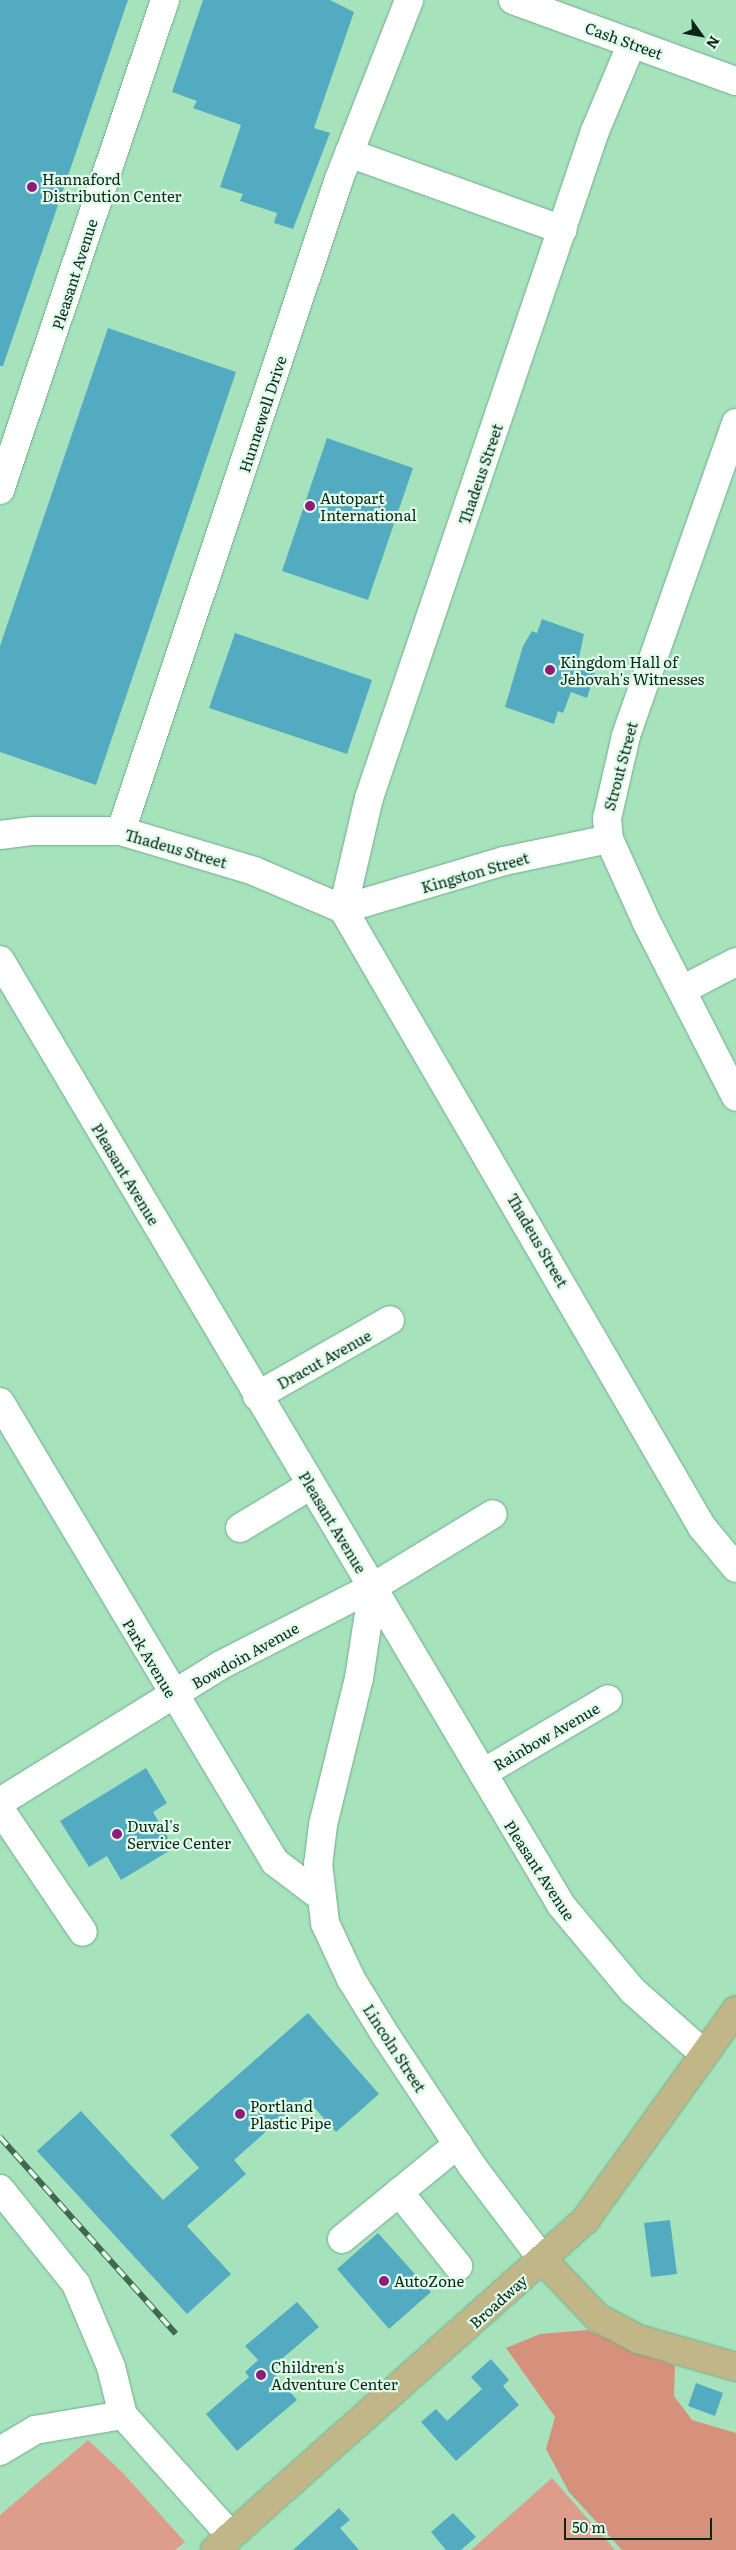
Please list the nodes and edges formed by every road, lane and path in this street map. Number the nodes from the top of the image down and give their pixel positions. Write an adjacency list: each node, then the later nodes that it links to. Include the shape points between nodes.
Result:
1 (165, 0): 9 (street, Pleasant Avenue)
2 (409, 0): 6 (street, Hunnewell Drive)
3 (513, 0): 4 (street, Cash Street)
4 (632, 43): 5 (street, Cash Street); 7 (street, Thadeus Street, via 595,131)
5 (736, 81)
6 (349, 153): 7 (street); 10 (street, Hunnewell Drive)
7 (564, 230): 13 (street, Thadeus Street, via 369,798)
8 (736, 423): 12 (street, Strout Street, via 626,736 609,802)
9 (0, 490)
10 (121, 831): 11 (street, Thadeus Street, via 33,831); 13 (street, Thadeus Street, via 254,871)
11 (0, 835)
12 (609, 839): 13 (street, Kingston Street, via 504,861); 16 (street, Strout Street)
13 (343, 909): 24 (street, Thadeus Street, via 702,1527)
14 (0, 960): 19 (street, Pleasant Avenue)
15 (736, 962): 16 (street)
16 (682, 990): 17 (street, Strout Street)
17 (736, 1097)
18 (390, 1320): 19 (street, Dracut Avenue)
19 (257, 1396): 21 (street, Pleasant Avenue)
20 (0, 1402): 26 (street, Park Avenue)
21 (311, 1484): 23 (street); 25 (street, Pleasant Avenue)
22 (493, 1514): 25 (street, Bowdoin Avenue)
23 (240, 1528)
24 (736, 1568)
25 (372, 1587): 26 (street, Bowdoin Avenue, via 221,1665); 28 (street, Pleasant Avenue); 31 (street, Lincoln Street, via 359,1678 328,1790 318,1864)
26 (173, 1696): 29 (street, Bowdoin Avenue, via 62,1760); 31 (street, Park Avenue, via 275,1862)
27 (608, 1699): 28 (street, Rainbow Avenue)
28 (483, 1773): 34 (street, Pleasant Avenue, via 514,1831 587,1941 666,2024)
29 (0, 1802)
30 (0, 1808): 32 (street)
31 (320, 1896): 35 (street, Lincoln Street, via 326,1923 351,1979)
32 (83, 1932)
33 (736, 2010): 34 (main road, Broadway)
34 (704, 2054): 39 (main road, Broadway, via 597,2207)
35 (458, 2144): 37 (street); 39 (street, Lincoln Street)
36 (0, 2189): 42 (street, via 76,2284 111,2367)
37 (399, 2192): 38 (street); 40 (street)
38 (342, 2239)
39 (543, 2260): 41 (main road, Lincoln Street, via 597,2317 638,2338); 44 (main road, Broadway)
40 (458, 2266)
41 (736, 2367)
42 (123, 2415): 43 (street, via 35,2430); 44 (street)
43 (0, 2450)
44 (223, 2543)

